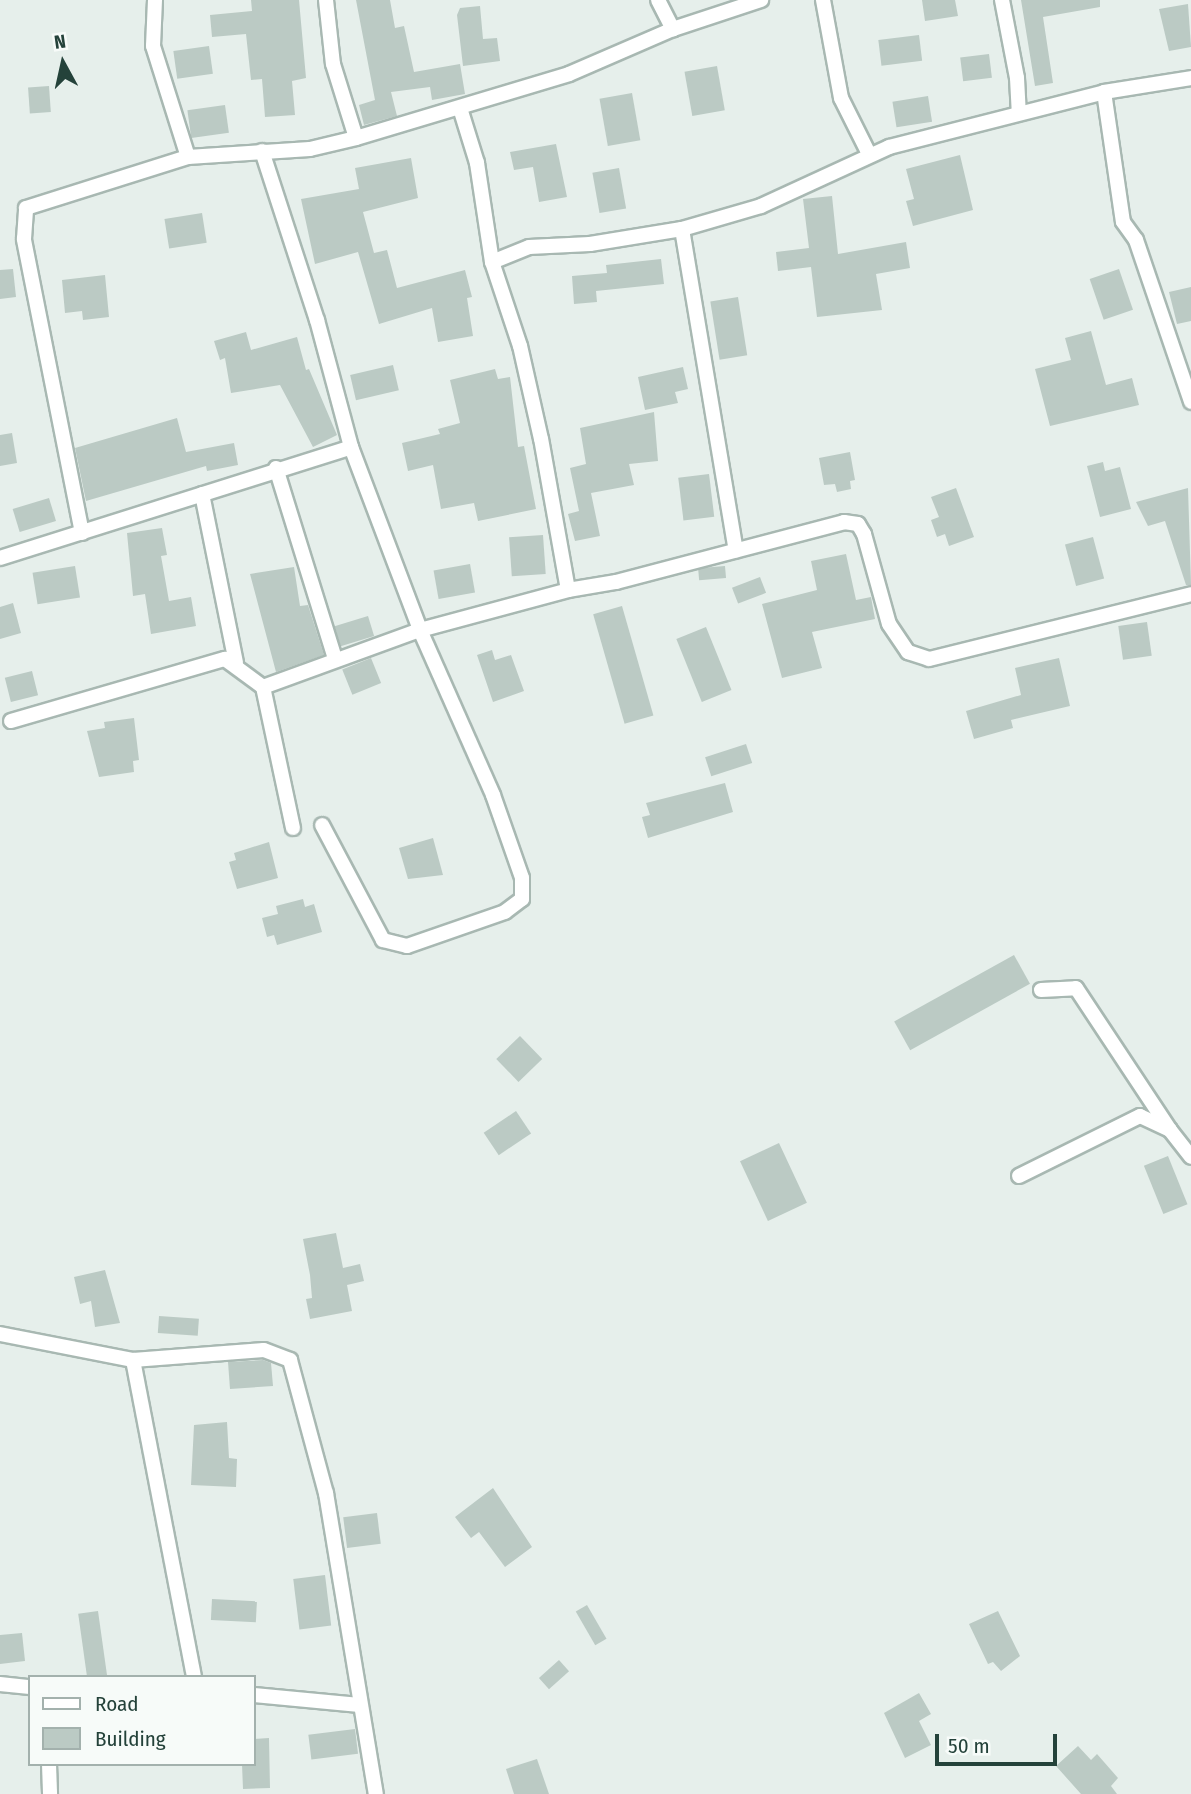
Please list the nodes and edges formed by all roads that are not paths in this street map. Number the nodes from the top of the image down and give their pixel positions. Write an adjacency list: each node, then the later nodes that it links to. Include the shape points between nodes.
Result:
1 (155, 0): 15 (street, via 153,46)
2 (326, 0): 12 (street, via 333,64)
3 (658, 0): 7 (street)
4 (761, 0): 7 (street)
5 (823, 0): 14 (street, via 841,98)
6 (1002, 0): 11 (street)
7 (673, 29): 10 (street, via 569,74 515,87)
8 (1191, 78): 9 (street)
9 (1104, 92): 11 (street); 18 (street, via 1123,222 1136,240)
10 (460, 108): 12 (street); 17 (street, via 477,163)
11 (1019, 113): 14 (street)
12 (356, 138): 13 (street, via 310,149)
13 (262, 151): 15 (street); 19 (street, via 317,320)
14 (869, 154): 16 (street, via 761,206)
15 (188, 158): 22 (street, via 26,208 24,239)
16 (681, 229): 17 (street, via 590,244 529,247); 23 (street)
17 (492, 262): 25 (street, via 532,399)
18 (1191, 402)
19 (351, 447): 20 (street); 27 (street)
20 (276, 468): 21 (street); 28 (street)
21 (202, 494): 22 (street); 29 (street)
22 (82, 533): 24 (street)
23 (736, 550): 25 (street); 26 (street, via 844,522 858,524 889,624 908,652 929,659)
24 (0, 558)
25 (568, 590): 27 (street)
26 (1191, 594)
27 (420, 630): 28 (street); 32 (street, via 493,795 522,878 522,899 505,912 407,946 383,940)
28 (335, 659): 30 (street)
29 (236, 663): 30 (street); 31 (street, via 225,659)
30 (264, 687): 33 (street)
31 (11, 721)
32 (322, 825)
33 (293, 828)
34 (1041, 990): 35 (street, via 1076,988)
35 (1170, 1130): 36 (street); 37 (street, via 1140,1116)
36 (1191, 1157)
37 (1019, 1176)
38 (0, 1334): 39 (street)
39 (133, 1360): 40 (street); 44 (street, via 264,1350 290,1360 326,1493)
40 (194, 1675)
41 (0, 1684): 42 (street)
42 (28, 1687)
43 (256, 1695): 44 (street)
44 (360, 1705): 47 (street)
45 (49, 1766): 46 (street)
46 (50, 1794)
47 (376, 1794)

